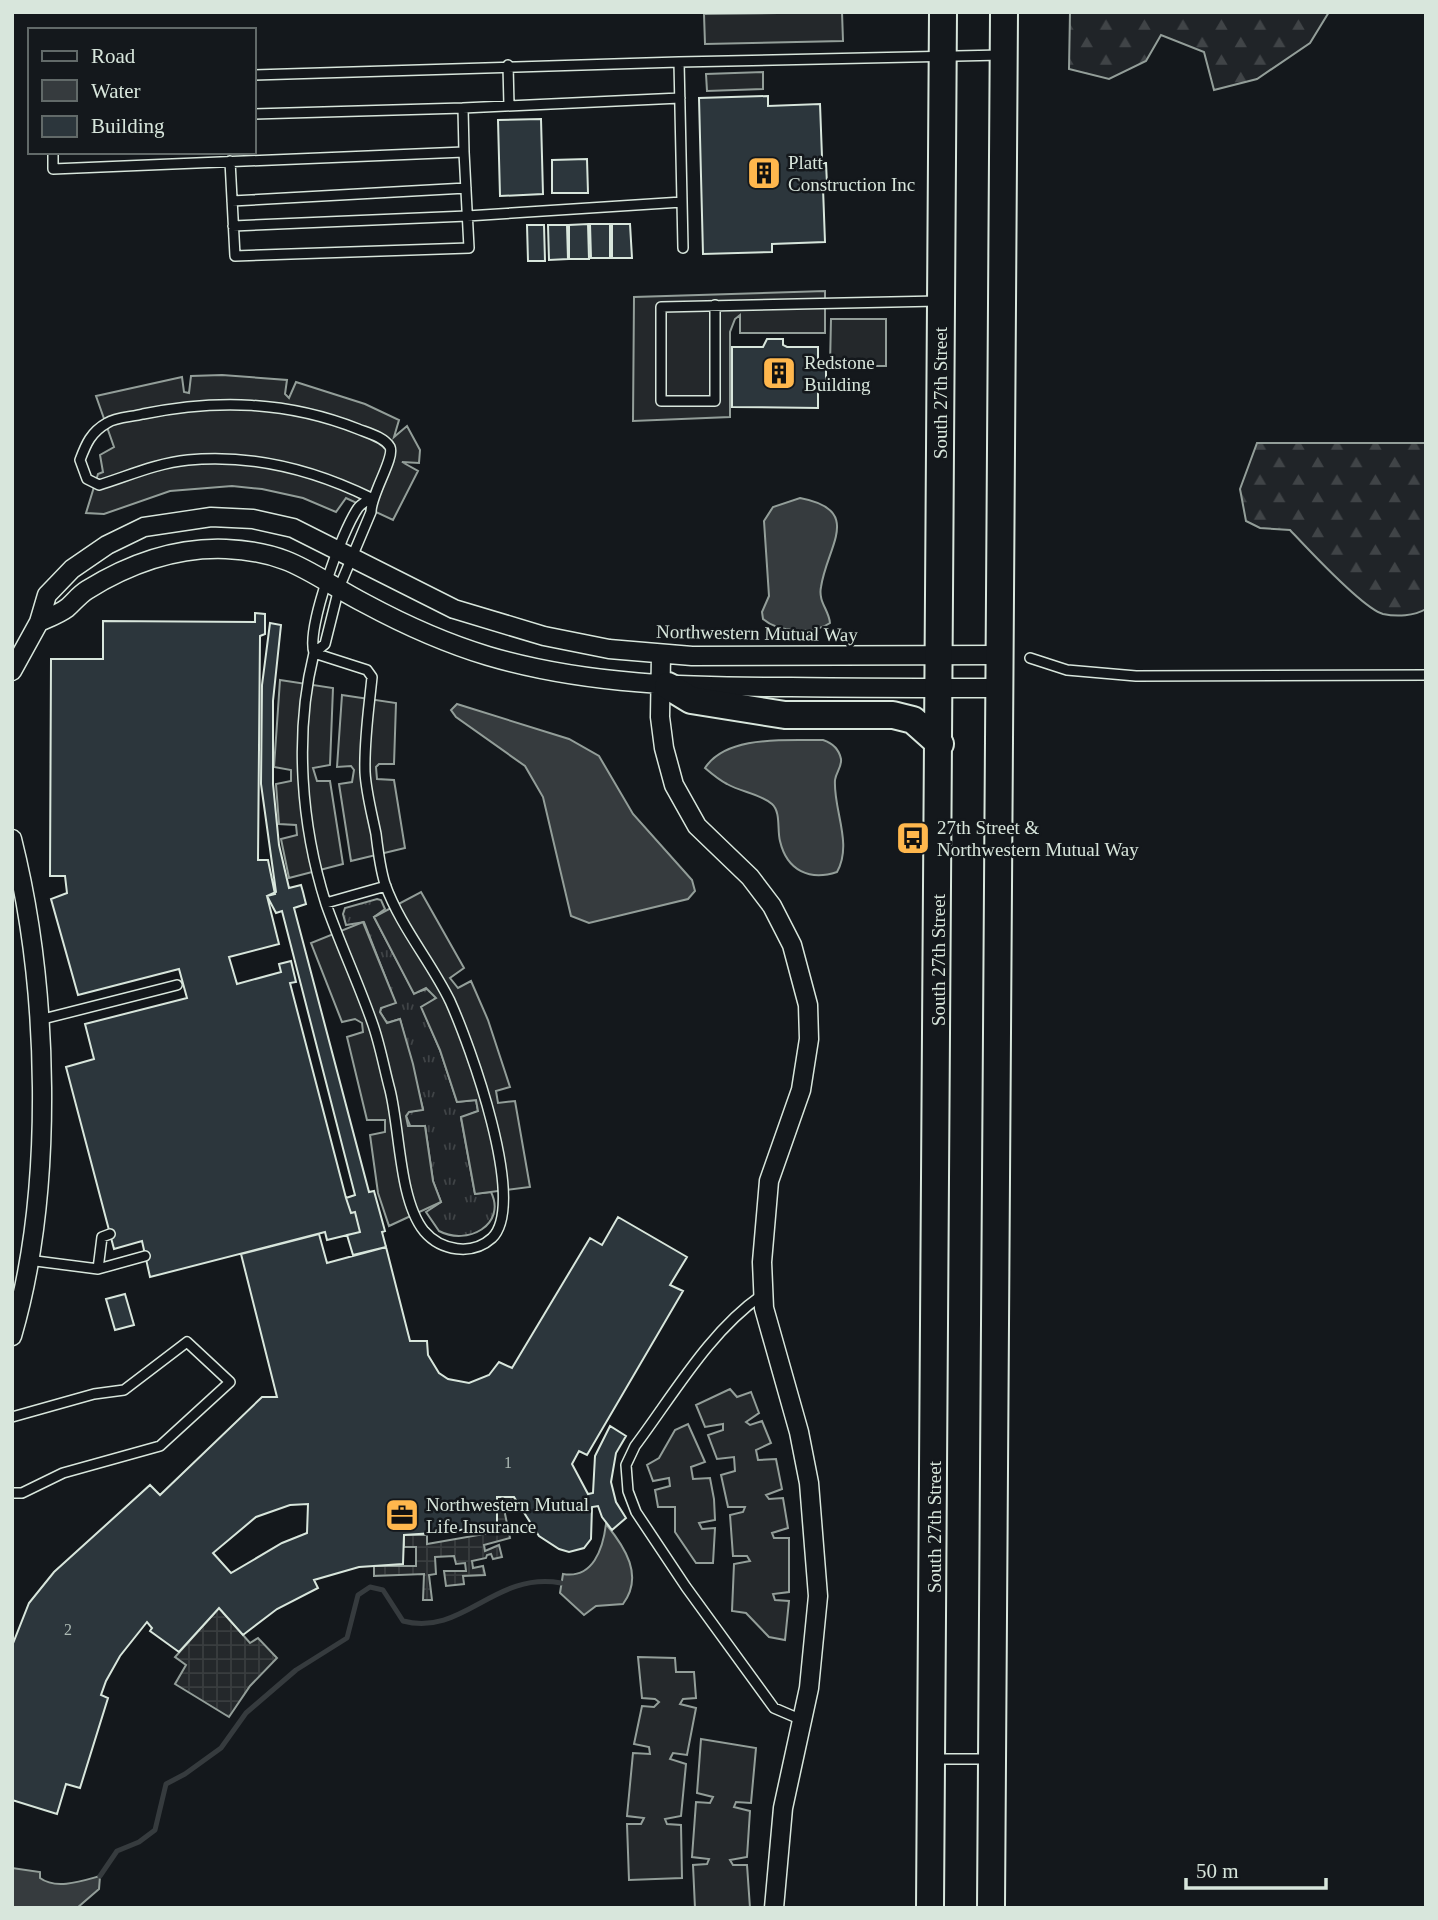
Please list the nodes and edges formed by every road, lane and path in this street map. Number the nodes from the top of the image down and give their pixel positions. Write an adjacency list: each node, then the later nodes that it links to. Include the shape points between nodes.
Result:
1 (943, 12): 4 (main road, South 27th Street)
2 (1004, 12): 3 (main road)
3 (1003, 55): 4 (lane); 30 (main road)
4 (943, 57): 5 (lane); 21 (main road, South 27th Street)
5 (679, 62): 6 (lane); 8 (lane)
6 (508, 65): 7 (lane); 9 (lane)
7 (256, 75)
8 (680, 99): 9 (lane); 17 (lane)
9 (509, 106): 10 (lane)
10 (463, 108): 11 (lane); 12 (lane)
11 (256, 114)
12 (464, 152): 14 (lane); 15 (lane)
13 (53, 154): 14 (lane, via 53,169)
14 (230, 161): 16 (lane)
15 (466, 188): 16 (lane); 18 (lane)
16 (232, 201): 19 (lane)
17 (682, 202): 18 (lane); 20 (lane)
18 (467, 216): 19 (lane); 19 (lane, via 468,248 235,256)
19 (233, 226)
20 (683, 248)
21 (940, 300): 22 (lane); 28 (main road, South 27th Street)
22 (715, 305): 22 (lane, via 661,307 662,401 715,401)
23 (371, 499): 23 (lane, via 392,456 389,447 379,437 337,421 290,410 191,404 108,421 88,438 80,460 87,479 99,485 187,460 274,463 317,475); 24 (lane, via 372,512); 24 (lane, via 359,506)
24 (345, 553): 25 (lane); 25 (lane); 26 (street, Northwestern Mutual Way, via 293,528 253,519 211,517 144,527 72,569 47,595); 29 (street, Northwestern Mutual Way, via 454,609 500,625)
25 (334, 584): 26 (street, via 288,560 261,552 181,551 116,574); 27 (lane, via 310,642); 27 (lane, via 325,645); 34 (street, via 435,638 489,656 600,679)
26 (39, 622): 32 (street, Northwestern Mutual Way)
27 (314, 653): 39 (lane, via 367,670 372,677 365,774); 40 (lane, via 307,680 303,778)
28 (940, 654): 29 (street, Northwestern Mutual Way); 30 (street, Northwestern Mutual Way); 35 (main road, South 27th Street)
29 (661, 655): 34 (street)
30 (998, 655): 36 (main road)
31 (1030, 658): 33 (lane, via 1067,670 1136,676)
32 (12, 671)
33 (1426, 676)
34 (664, 686): 35 (street); 37 (main road, via 691,700 785,715 892,715 913,720); 47 (street, via 664,748 674,785 697,826 772,905 792,945 808,1005 809,1039 801,1090 769,1181)
35 (940, 688): 36 (street); 37 (main road, South 27th Street)
36 (997, 688): 53 (main road)
37 (940, 744): 52 (main road, South 27th Street)
38 (12, 839): 42 (street, via 29,921)
39 (386, 886): 40 (lane); 40 (lane, via 450,1002 491,1118 504,1212 493,1236 469,1249 451,1249 435,1241 414,1213 373,1024)
40 (326, 903)
41 (177, 985): 42 (lane)
42 (39, 1020): 45 (street, via 41,1122)
43 (110, 1234): 46 (lane, via 102,1237)
44 (145, 1256): 46 (lane)
45 (28, 1260): 46 (lane); 48 (street)
46 (98, 1269)
47 (762, 1295): 51 (street, via 799,1432 816,1542 815,1651); 51 (lane, via 719,1333 635,1446 626,1465 628,1491 636,1512 686,1587 774,1708)
48 (12, 1336)
49 (12, 1417): 50 (lane, via 124,1390 187,1342 230,1382 160,1446 63,1473 22,1493)
50 (12, 1493)
51 (802, 1720): 54 (street, via 783,1808)
52 (932, 1759): 53 (lane); 55 (main road, South 27th Street)
53 (991, 1759): 56 (main road)
54 (774, 1908)
55 (930, 1908)
56 (991, 1908)

